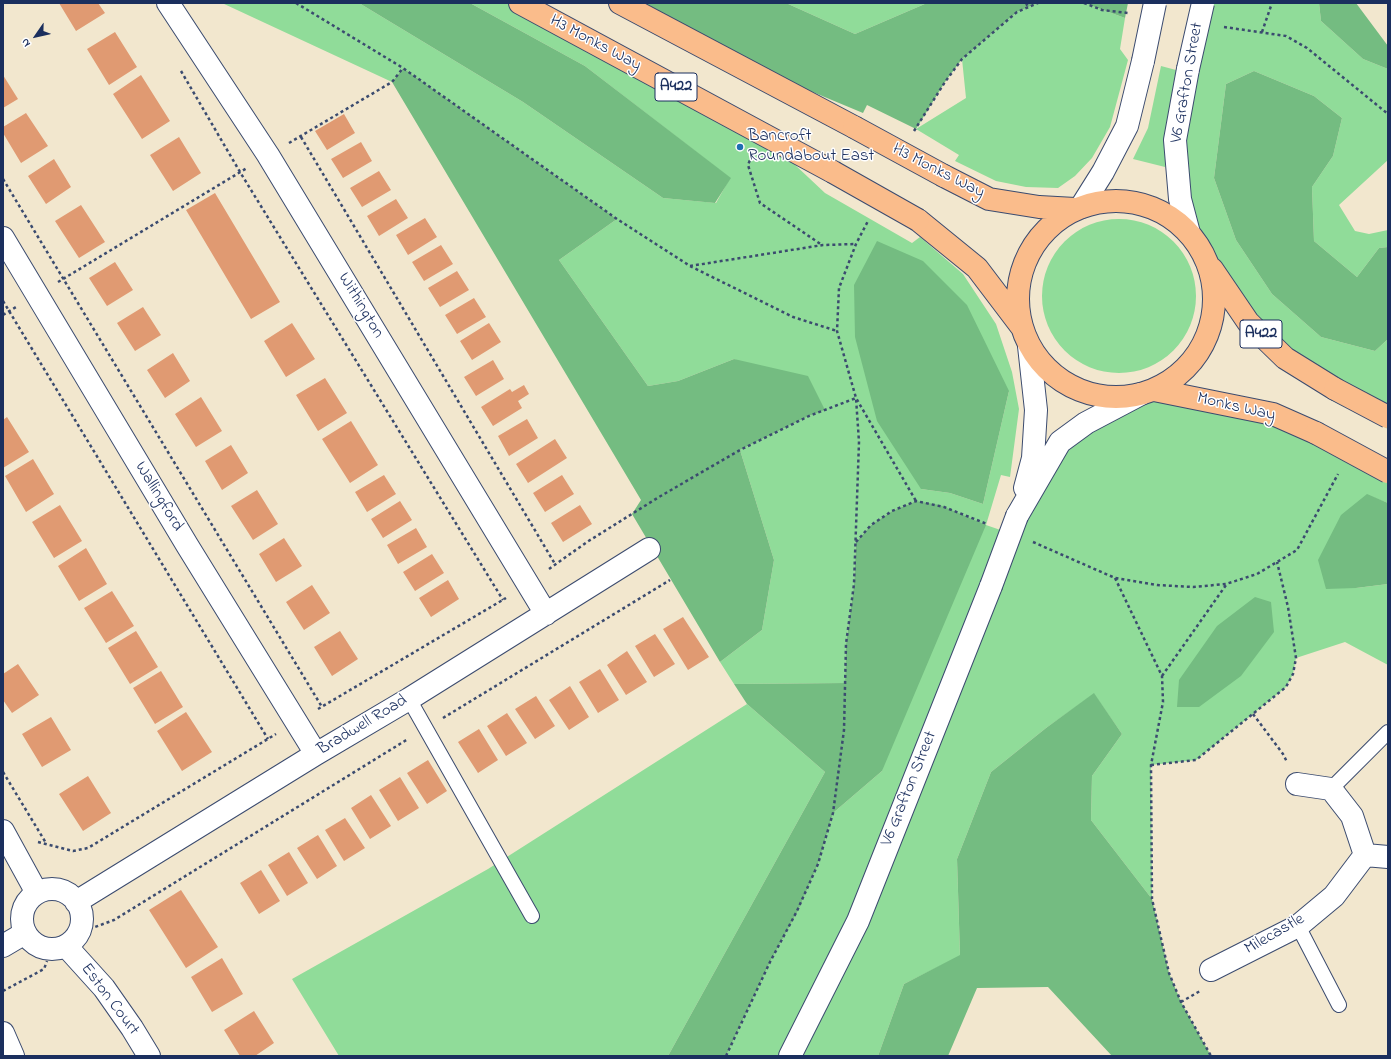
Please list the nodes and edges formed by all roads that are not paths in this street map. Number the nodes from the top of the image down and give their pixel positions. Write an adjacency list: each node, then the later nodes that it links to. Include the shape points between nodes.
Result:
1 (168, 3): 16 (street, Withington, via 268,155)
2 (520, 3): 10 (main road, H3 Monks Way / A422, bridge, via 918,220 977,268)
3 (620, 3): 6 (main road, H3 Monks Way / A422, bridge, via 989,199 1039,207)
4 (1155, 3): 6 (street, bridge, via 1127,126 1103,172)
5 (1203, 3): 7 (street, V6 Grafton Street, bridge, via 1175,140 1180,199)
6 (1078, 208): 7 (main road, A422, via 1110,201 1139,203 1166,215); 10 (main road, A422, via 1046,229 1026,258 1018,292)
7 (1188, 233): 9 (main road, A422)
8 (3, 238): 19 (street, Wallingford)
9 (1206, 260): 11 (main road, A422, via 1214,290 1212,321 1200,350 1180,374); 12 (main road, A422, bridge, via 1248,322 1285,358 1335,389)
10 (1026, 337): 11 (main road, A422, via 1045,367 1065,384 1089,394 1115,398); 14 (street, V6 Grafton Street, via 1036,410 1032,458)
11 (1147, 392): 13 (main road, Monks Way / A422, bridge, via 1273,414 1316,433); 14 (street, V6 Grafton Street, via 1086,423 1060,442)
12 (1388, 417)
13 (1388, 472)
14 (1017, 516): 37 (street, V6 Grafton Street, bridge, via 858,921)
15 (649, 550): 16 (street, Bradwell Road)
16 (546, 614): 17 (street, Bradwell Road)
17 (409, 699): 19 (street, Bradwell Road); 27 (lane)
18 (1388, 732): 21 (lane)
19 (316, 754): 26 (street, Bradwell Road)
20 (1297, 784): 21 (street)
21 (1331, 789): 23 (street, via 1352,816)
22 (8, 840): 25 (street)
23 (1365, 855): 24 (street); 28 (street, Milecastle, via 1334,896)
24 (1388, 857)
25 (37, 893): 26 (street, via 54,889 63,891); 29 (street, via 30,899 22,915)
26 (76, 902): 30 (street, via 82,917 82,925)
27 (532, 916)
28 (1298, 926): 32 (street, Milecastle); 33 (lane)
29 (25, 933): 30 (street, via 36,944); 31 (street)
30 (65, 943): 36 (street, Eston Court, via 104,988)
31 (3, 946)
32 (1210, 970)
33 (1339, 1004)
34 (3, 1032): 35 (street)
35 (13, 1056)
36 (149, 1056)
37 (790, 1056)

